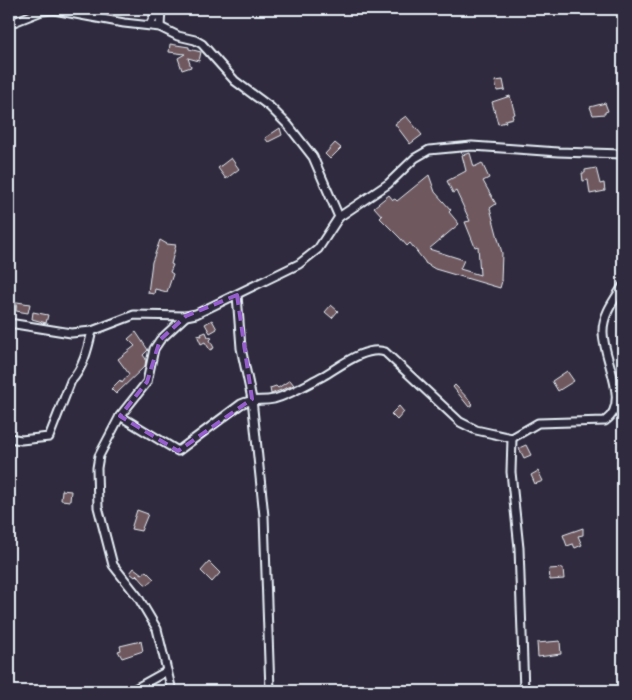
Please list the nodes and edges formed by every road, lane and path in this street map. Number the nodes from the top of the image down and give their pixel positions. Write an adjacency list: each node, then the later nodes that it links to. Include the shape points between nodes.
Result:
1 (160, 9): 4 (street); 5 (street)
2 (41, 10): 3 (street); 4 (street)
3 (9, 24)
4 (150, 25): 5 (street)
5 (160, 27): 7 (street, via 202,44 234,81 270,107 288,125 313,157)
6 (623, 154): 7 (street, via 472,146 429,150 415,158 388,184)
7 (339, 217): 9 (street, via 318,249 299,264)
8 (623, 286): 18 (street, via 608,310 603,329 617,389 616,410 611,418 598,423 538,423)
9 (237, 295): 10 (street); 15 (street, via 241,348)
10 (186, 316): 14 (street, via 134,315); 16 (street, via 154,349 148,382)
11 (9, 322): 12 (street)
12 (17, 325): 13 (street); 14 (street, via 71,333)
13 (9, 327)
14 (92, 331): 17 (street, via 82,364 71,381 49,437)
15 (252, 399): 16 (street, via 178,451); 18 (street, via 274,399 292,393 363,354 379,350 460,422 476,430); 22 (street, via 264,516)
16 (120, 416): 19 (street, via 99,456 98,507 113,565 157,629)
17 (9, 438)
18 (512, 438): 23 (street, via 511,472 519,548)
19 (167, 670): 20 (street); 21 (street)
20 (131, 691)
21 (172, 691)
22 (270, 691)
23 (524, 691)

